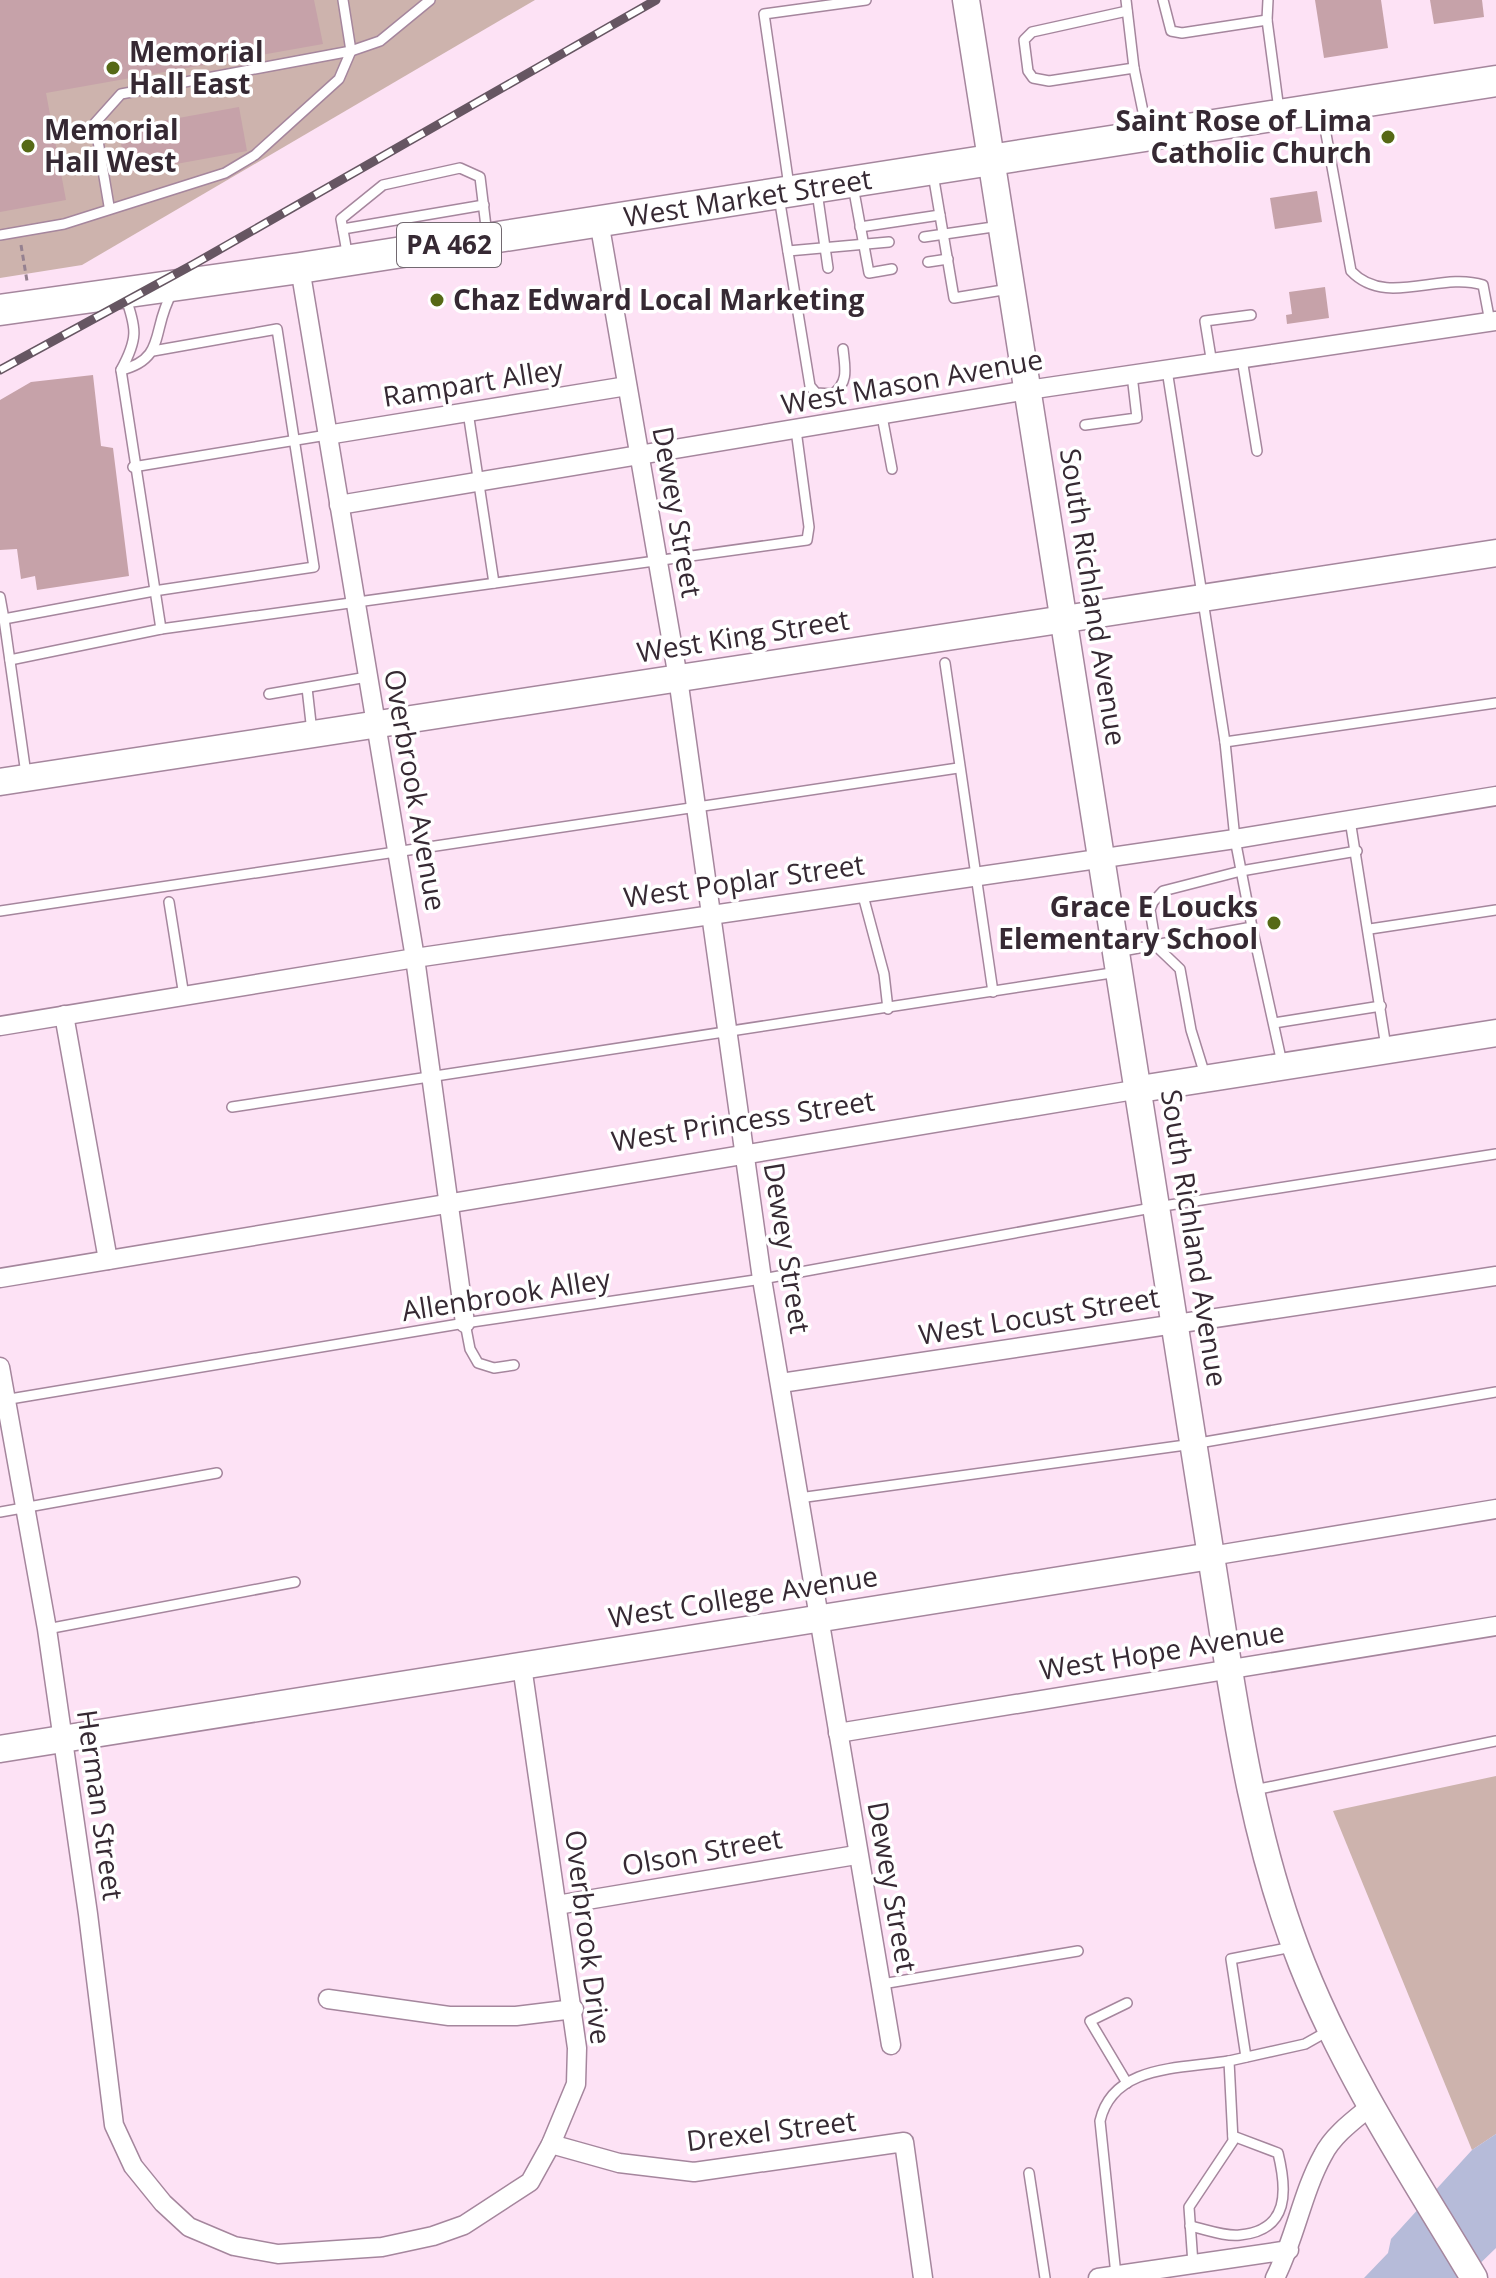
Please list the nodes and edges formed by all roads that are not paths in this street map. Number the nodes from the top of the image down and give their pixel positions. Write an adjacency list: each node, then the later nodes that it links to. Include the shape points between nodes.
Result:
1 (343, 0): 10 (lane)
2 (430, 0): 10 (lane, via 380,41)
3 (866, 0): 19 (lane, via 764,14)
4 (966, 0): 16 (street, South Richland Avenue)
5 (1126, 0): 8 (lane)
6 (1163, 0): 9 (lane, via 1171,31)
7 (1268, 0): 9 (lane)
8 (1127, 11): 11 (lane); 11 (lane, via 1032,32 1024,40 1033,78 1049,81)
9 (1267, 20): 14 (lane)
10 (351, 51): 21 (lane, via 339,79 255,155 225,173); 21 (lane, via 121,94 95,123)
11 (1134, 68): 15 (lane)
12 (1496, 81): 13 (main road, West Market Street / PA 462)
13 (1322, 109): 14 (main road, West Market Street / PA 462); 44 (lane, via 1351,271 1362,283 1387,290 1463,279 1483,285)
14 (1280, 116): 15 (main road, West Market Street / PA 462)
15 (1148, 137): 16 (main road, West Market Street / PA 462)
16 (993, 161): 17 (main road, West Market Street / PA 462); 24 (street, South Richland Avenue)
17 (932, 170): 18 (main road, West Market Street / PA 462); 22 (lane)
18 (852, 183): 19 (main road, West Market Street / PA 462); 25 (lane)
19 (795, 191): 23 (main road, West Market Street / PA 462); 33 (lane); 34 (lane)
20 (484, 205): 26 (lane, via 428,210); 26 (lane, via 480,177 460,168 436,178 383,185 341,219); 30 (lane)
21 (109, 206): 28 (lane, via 64,224)
22 (940, 215): 25 (lane); 27 (lane)
23 (599, 221): 30 (main road, West Market Street / PA 462); 55 (street, Dewey Street)
24 (1003, 225): 27 (lane); 42 (street, South Richland Avenue)
25 (860, 227): 32 (lane)
26 (343, 229): 36 (lane)
27 (943, 234): 29 (lane); 35 (lane)
28 (0, 235)
29 (924, 237)
30 (488, 239): 36 (main road, West Market Street / PA 462)
31 (889, 242): 32 (lane)
32 (864, 245): 33 (lane); 40 (lane, via 869,273)
33 (824, 247): 34 (lane); 39 (lane)
34 (788, 251): 48 (lane, via 810,386 816,393 833,394 842,387)
35 (948, 259): 37 (lane); 42 (lane, via 954,298)
36 (348, 260): 38 (main road, West Market Street / PA 462)
37 (928, 262)
38 (300, 268): 41 (main road, West Market Street / PA 462); 61 (street, Overbrook Avenue)
39 (828, 268)
40 (892, 269)
41 (176, 286): 43 (main road, West Market Street / PA 462); 49 (lane, via 162,310)
42 (1013, 289): 56 (street, South Richland Avenue)
43 (123, 293): 45 (main road, West Market Street / PA 462); 52 (lane, via 135,334)
44 (1491, 294): 47 (lane)
45 (0, 310)
46 (1251, 315): 51 (lane, via 1205,321)
47 (1493, 321): 50 (street, West Mason Avenue)
48 (843, 349)
49 (153, 351): 52 (lane, via 141,365); 62 (lane, via 277,329)
50 (1242, 359): 51 (street, West Mason Avenue); 63 (lane)
51 (1212, 364): 53 (street, West Mason Avenue)
52 (121, 370): 65 (lane)
53 (1167, 370): 54 (street, West Mason Avenue); 74 (lane)
54 (1132, 375): 56 (street, West Mason Avenue); 59 (lane, via 1137,418)
55 (627, 386): 57 (street, Rampart Alley); 64 (street, Dewey Street)
56 (1028, 390): 58 (street, West Mason Avenue); 77 (street, South Richland Avenue)
57 (468, 412): 61 (street, Rampart Alley); 67 (lane)
58 (882, 416): 60 (street, West Mason Avenue); 66 (lane)
59 (1085, 425)
60 (796, 430): 64 (street, West Mason Avenue); 70 (lane, via 807,540)
61 (327, 435): 62 (lane); 68 (street, Overbrook Avenue)
62 (294, 440): 65 (lane); 72 (lane, via 314,567)
63 (1257, 451)
64 (639, 456): 67 (street, West Mason Avenue); 70 (street, Dewey Street)
65 (133, 467): 72 (lane)
66 (892, 469)
67 (481, 482): 68 (street, West Mason Avenue); 71 (lane)
68 (339, 505): 75 (street, Overbrook Avenue)
69 (1496, 553): 74 (street, West King Street)
70 (657, 561): 71 (lane); 82 (street, Dewey Street)
71 (494, 583): 75 (lane)
72 (154, 591): 76 (lane); 78 (lane)
73 (0, 597): 76 (lane)
74 (1204, 599): 77 (street, West King Street); 88 (lane)
75 (355, 601): 78 (lane); 81 (street, Overbrook Avenue)
76 (4, 619): 79 (lane)
77 (1063, 619): 82 (street, West King Street); 98 (street, South Richland Avenue)
78 (161, 629): 79 (lane)
79 (10, 660): 90 (lane)
80 (945, 663): 89 (lane)
81 (367, 677): 83 (lane); 86 (street, Overbrook Avenue)
82 (678, 678): 86 (street, West King Street); 93 (street, Dewey Street)
83 (307, 688): 84 (lane); 87 (lane)
84 (269, 694)
85 (1496, 703): 88 (lane)
86 (375, 726): 87 (street, West King Street); 97 (street, Overbrook Avenue)
87 (312, 736): 90 (street, West King Street)
88 (1225, 742): 95 (lane)
89 (958, 768): 93 (lane); 100 (lane)
90 (26, 778): 91 (street, West King Street)
91 (0, 782)
92 (1496, 796): 94 (street, West Poplar Street)
93 (697, 807): 97 (lane); 105 (street, Dewey Street)
94 (1350, 820): 95 (street, West Poplar Street); 96 (lane)
95 (1235, 839): 98 (street, West Poplar Street); 99 (lane)
96 (1357, 851): 99 (lane); 107 (lane)
97 (398, 853): 104 (lane); 109 (street, Overbrook Avenue)
98 (1102, 857): 100 (street, West Poplar Street); 110 (street, South Richland Avenue)
99 (1241, 871): 106 (lane); 108 (lane, via 1163,891 1150,910)
100 (975, 876): 101 (street, West Poplar Street); 111 (lane)
101 (862, 892): 105 (street, West Poplar Street); 114 (lane)
102 (169, 902): 112 (lane)
103 (1496, 910): 107 (lane)
104 (0, 911)
105 (712, 914): 109 (street, West Poplar Street); 118 (street, Dewey Street)
106 (1252, 927): 108 (lane); 116 (lane)
107 (1370, 929): 113 (lane)
108 (1156, 946): 110 (lane); 123 (lane, via 1180,969)
109 (415, 958): 112 (street, West Poplar Street); 122 (street, Overbrook Avenue)
110 (1119, 962): 111 (lane); 124 (street, South Richland Avenue)
111 (993, 992): 114 (lane)
112 (184, 996): 115 (street, West Poplar Street)
113 (1381, 1006): 116 (lane); 120 (lane)
114 (888, 1009): 118 (lane)
115 (64, 1015): 117 (street, West Poplar Street); 130 (street)
116 (1274, 1023): 121 (lane)
117 (0, 1026)
118 (728, 1033): 122 (lane); 126 (street, Dewey Street)
119 (1496, 1033): 120 (street, West Princess Street)
120 (1387, 1050): 121 (street, West Princess Street)
121 (1283, 1066): 123 (street, West Princess Street)
122 (429, 1076): 125 (lane); 128 (street, Overbrook Avenue)
123 (1206, 1079): 124 (street, West Princess Street)
124 (1140, 1089): 126 (street, West Princess Street); 129 (street, South Richland Avenue)
125 (232, 1107)
126 (744, 1153): 128 (street, West Princess Street); 133 (street, Dewey Street)
127 (1496, 1154): 129 (lane, Allenbrook Alley)
128 (448, 1201): 130 (street, West Princess Street); 134 (street, Overbrook Avenue)
129 (1157, 1207): 133 (lane, Allenbrook Alley); 135 (street, South Richland Avenue)
130 (108, 1260): 132 (street, West Princess Street)
131 (1496, 1276): 135 (street, West Locust Street)
132 (0, 1278)
133 (762, 1279): 134 (lane, Allenbrook Alley); 138 (street, Dewey Street)
134 (465, 1323): 136 (lane, via 478,1363 494,1368); 140 (lane, Allenbrook Alley)
135 (1175, 1324): 138 (street, West Locust Street); 141 (street, South Richland Avenue)
136 (514, 1365)
137 (0, 1367): 140 (street, Herman Street)
138 (781, 1383): 143 (street, Dewey Street)
139 (1496, 1392): 141 (lane)
140 (3, 1400): 144 (street, Herman Street)
141 (1193, 1444): 143 (lane); 147 (street, South Richland Avenue)
142 (217, 1473): 144 (lane)
143 (799, 1498): 149 (street, Dewey Street)
144 (25, 1508): 146 (lane); 151 (street, Herman Street)
145 (1496, 1509): 147 (street, West College Avenue)
146 (0, 1512)
147 (1211, 1556): 149 (street, West College Avenue); 153 (street, South Richland Avenue)
148 (295, 1582): 151 (lane)
149 (817, 1617): 152 (street, West College Avenue); 154 (street, Dewey Street)
150 (1496, 1626): 153 (street, West Hope Avenue)
151 (47, 1629): 155 (street, Herman Street)
152 (522, 1666): 155 (street, West College Avenue); 160 (street, Overbrook Drive)
153 (1229, 1668): 154 (street, West Hope Avenue); 158 (street, South Richland Avenue)
154 (838, 1733): 159 (street, Dewey Street)
155 (62, 1740): 157 (street, West College Avenue); 177 (street, Herman Street, via 114,2125 133,2166)
156 (1496, 1741): 158 (lane)
157 (0, 1749)
158 (1251, 1791): 161 (street, South Richland Avenue, via 1272,1879)
159 (856, 1855): 160 (street, Olson Street); 163 (street, Dewey Street)
160 (557, 1905): 166 (street, Overbrook Drive)
161 (1296, 1946): 167 (street, South Richland Avenue); 169 (lane, via 1231,1959)
162 (1078, 1951): 163 (lane)
163 (882, 1984): 168 (street, Dewey Street)
164 (328, 1999): 166 (street, via 449,2016)
165 (1127, 2003): 171 (lane, via 1090,2021)
166 (574, 2009): 174 (street, Overbrook Drive, via 576,2084)
167 (1332, 2029): 169 (lane, via 1305,2044); 172 (street, South Richland Avenue)
168 (891, 2045)
169 (1246, 2057): 170 (lane)
170 (1229, 2061): 171 (lane, via 1136,2075); 173 (lane)
171 (1127, 2083): 180 (lane, via 1105,2099 1100,2121)
172 (1371, 2106): 178 (street, via 1323,2153); 184 (street, South Richland Avenue)
173 (1233, 2136): 176 (lane, via 1189,2207); 176 (lane, via 1278,2153 1287,2188 1280,2211 1265,2228 1239,2235)
174 (551, 2144): 177 (street, Overbrook Drive, via 530,2182 464,2225 433,2236 382,2247 278,2254 234,2246); 181 (street, Drexel Street, via 619,2163 694,2172 904,2142)
175 (1029, 2173): 182 (lane)
176 (1190, 2226): 179 (lane)
177 (189, 2227)
178 (1289, 2250): 179 (street); 183 (street)
179 (1193, 2264): 180 (street)
180 (1107, 2277)
181 (923, 2278)
182 (1045, 2278)
183 (1275, 2278)
184 (1474, 2278)

